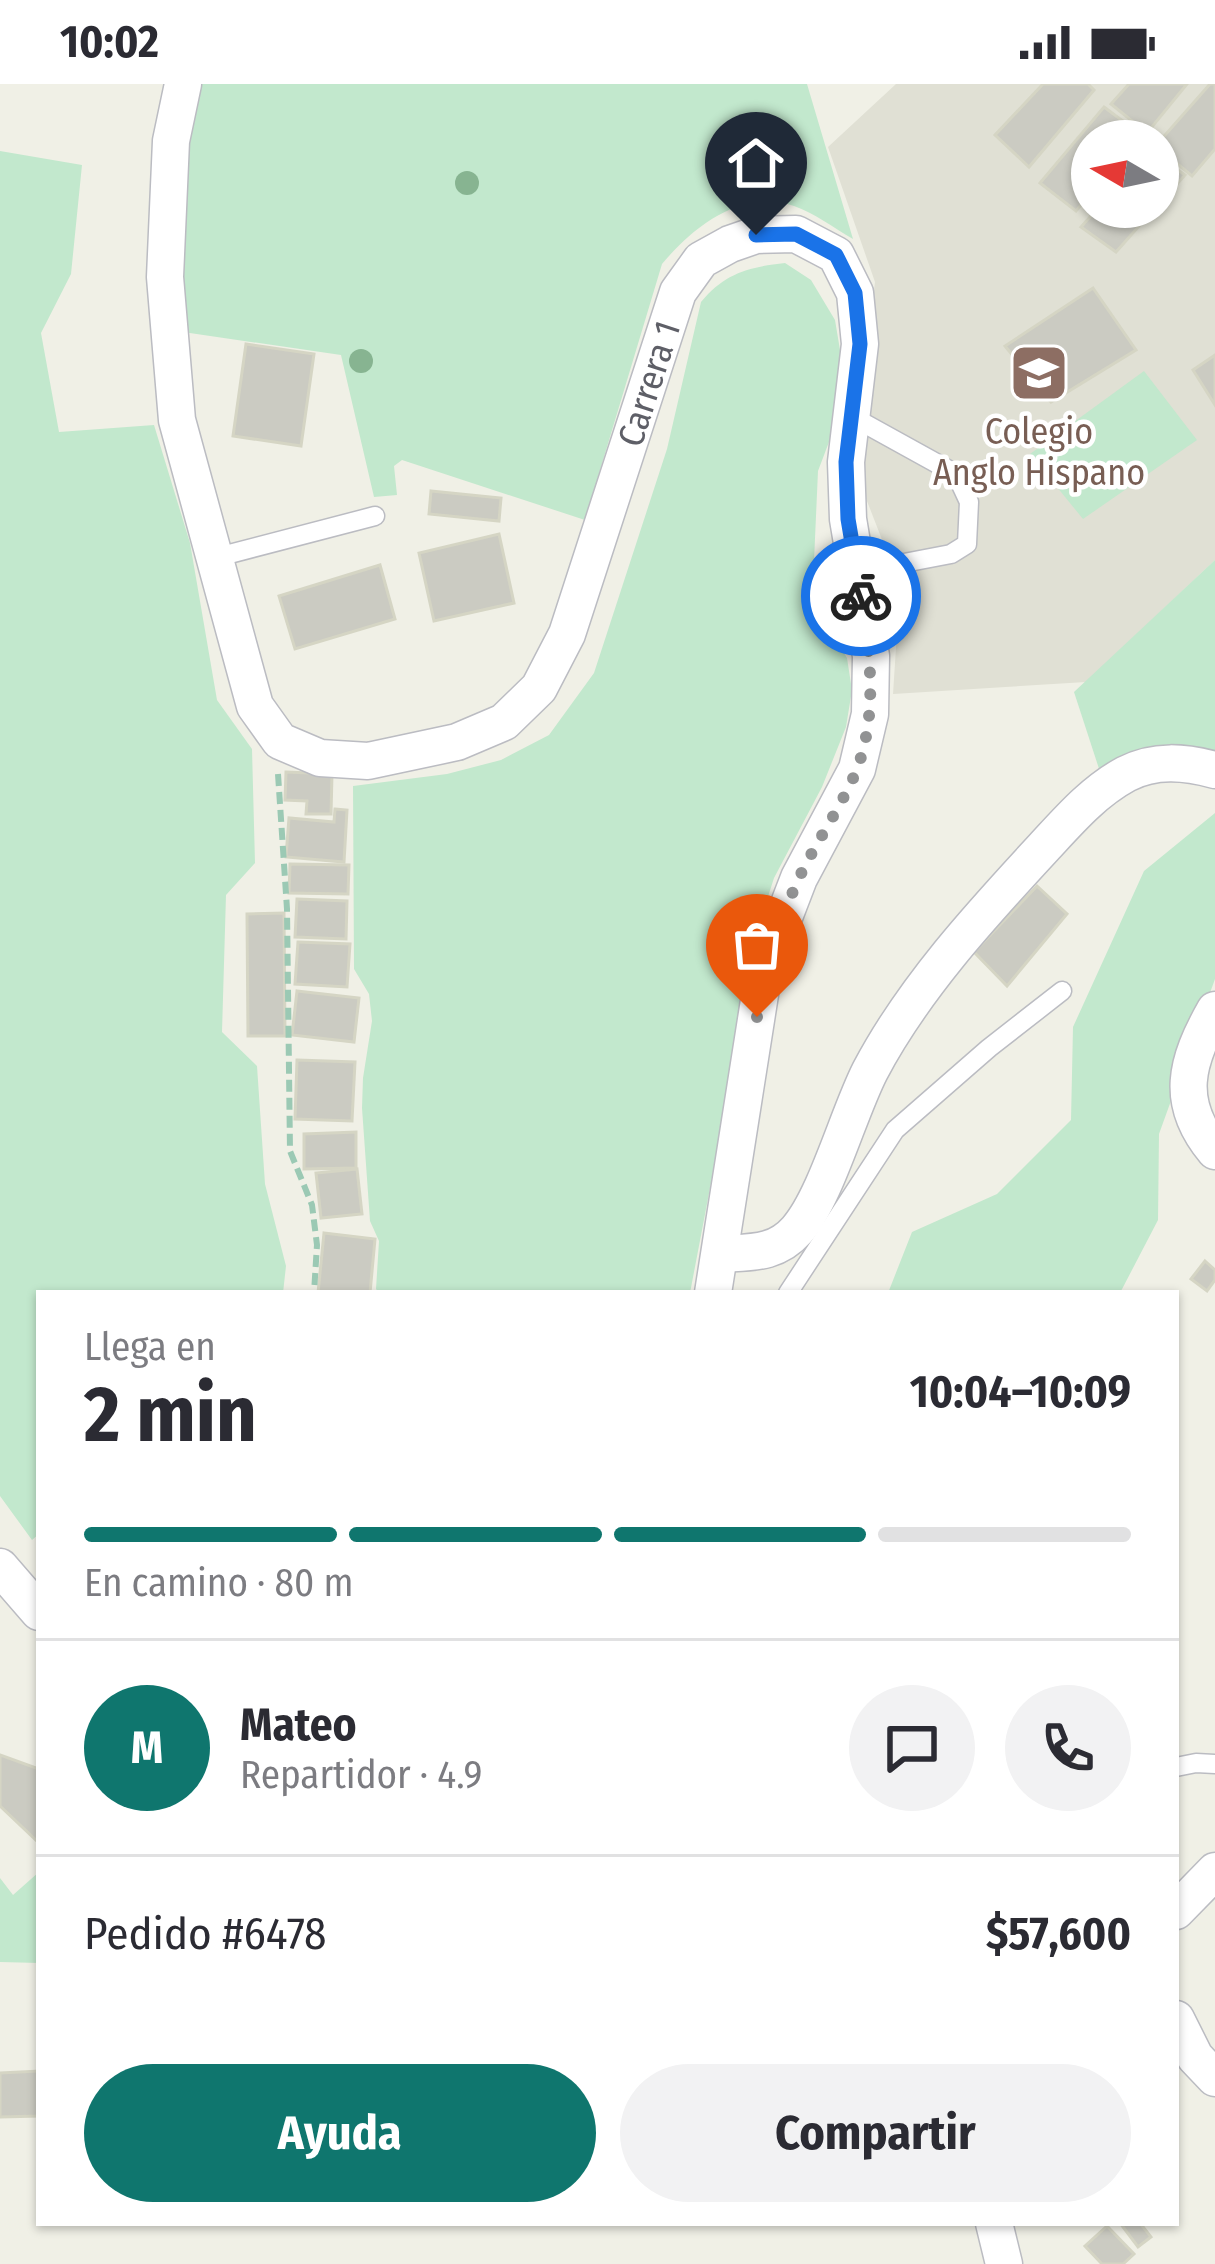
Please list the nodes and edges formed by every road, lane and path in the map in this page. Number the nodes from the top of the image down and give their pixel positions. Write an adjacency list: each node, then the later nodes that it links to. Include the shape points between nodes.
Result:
1 (183, 84): 4 (street, via 171,140 165,277 177,421)
2 (851, 416): 5 (street, Carrera 1, via 848,519); 5 (lane, via 956,474 969,502 967,544); 6 (street, Carrera 1, via 860,344 855,293 836,255 796,234 756,235 701,260 677,292 568,634 539,688 504,722 457,742 368,761 320,758)
3 (375, 516): 4 (lane)
4 (214, 558): 6 (street, via 254,706)
5 (857, 572): 11 (street, Carrera 1, via 871,656 870,714 857,769 799,878 764,969)
6 (280, 740): 12 (path, via 290,1151 312,1205)
7 (1215, 770): 11 (street, via 1155,763 1090,798 1002,892 899,1023 798,1229 769,1251)
8 (1062, 991): 14 (lane, via 895,1130)
9 (1215, 1010): 10 (street, via 1194,1048 1186,1090)
10 (1215, 1151)
11 (722, 1254): 13 (street, Carrera 1)
12 (314, 1290)
13 (714, 1290)
14 (790, 1290)
15 (0, 1567): 16 (street)
16 (36, 1609)
17 (1215, 1764): 18 (lane)
18 (1179, 1767)
19 (1215, 1871): 20 (street)
20 (1179, 1908)
21 (1179, 2025): 22 (street)
22 (1215, 2078)
23 (995, 2226): 24 (street)
24 (1004, 2264)

